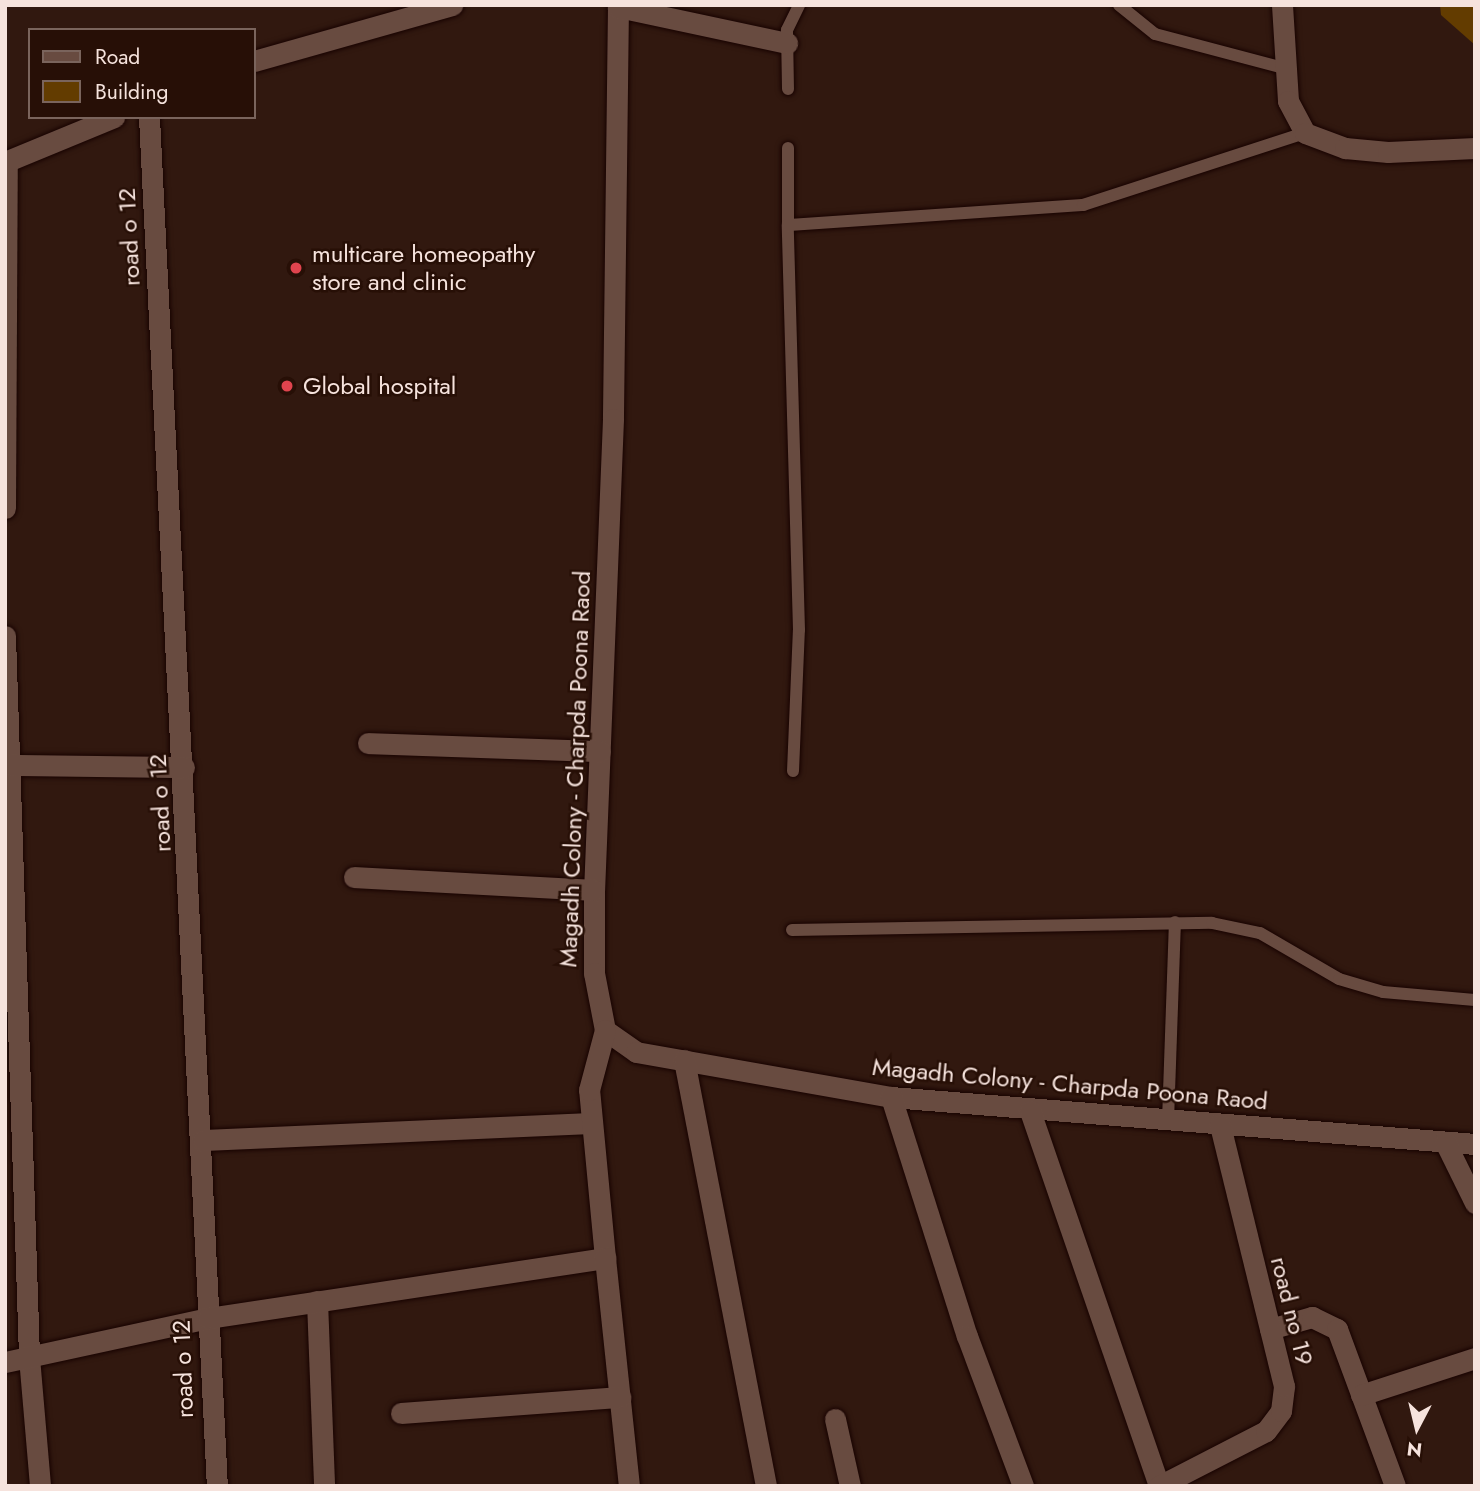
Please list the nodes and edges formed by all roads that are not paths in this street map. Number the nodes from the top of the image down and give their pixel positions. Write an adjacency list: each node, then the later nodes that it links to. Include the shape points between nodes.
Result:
1 (799, 5): 6 (lane)
2 (1119, 5): 8 (lane, via 1155,34)
3 (1282, 5): 8 (street)
4 (449, 6): 7 (street)
5 (618, 6): 6 (street); 20 (street, Magadh Colony - Charpda Poona Raod, via 613,419)
6 (788, 43): 9 (lane)
7 (256, 60)
8 (1284, 68): 12 (street, via 1288,101)
9 (788, 89)
10 (109, 119): 15 (street)
11 (149, 119): 22 (street, road o 12)
12 (1305, 133): 14 (street, via 1345,148 1388,152); 16 (lane, via 1083,205)
13 (788, 148): 16 (lane)
14 (1475, 148)
15 (6, 162): 17 (street)
16 (788, 225): 23 (lane, via 799,630)
17 (5, 508)
18 (5, 636): 21 (street)
19 (368, 743): 20 (street)
20 (600, 751): 25 (street, Magadh Colony - Charpda Poona Raod)
21 (9, 765): 22 (street); 44 (street)
22 (184, 766): 36 (street, road o 12)
23 (793, 771)
24 (354, 877): 25 (street)
25 (594, 890): 29 (street, Magadh Colony - Charpda Poona Raod, via 594,973)
26 (1175, 922): 27 (lane); 28 (lane, via 1260,933 1339,979 1384,992); 33 (lane)
27 (792, 930)
28 (1475, 1000)
29 (605, 1030): 30 (street, Magadh Colony - Charpda Poona Raod, via 636,1052); 34 (street, via 589,1090)
30 (684, 1060): 31 (street, Magadh Colony - Charpda Poona Raod); 55 (street)
31 (891, 1097): 32 (street, Magadh Colony - Charpda Poona Raod); 57 (street, via 967,1336)
32 (1030, 1111): 33 (street, Magadh Colony - Charpda Poona Raod); 58 (street)
33 (1168, 1121): 35 (street, Magadh Colony - Charpda Poona Raod)
34 (592, 1123): 36 (street); 40 (street)
35 (1220, 1125): 37 (street, Magadh Colony - Charpda Poona Raod); 43 (street, road no 19)
36 (203, 1140): 42 (street, road o 12)
37 (1446, 1142): 38 (street, Magadh Colony - Charpda Poona Raod); 39 (street)
38 (1475, 1144)
39 (1475, 1203)
40 (605, 1258): 41 (street); 48 (street)
41 (317, 1301): 42 (street); 53 (street)
42 (208, 1318): 44 (street); 52 (street, road o 12)
43 (1269, 1329): 47 (street, via 1312,1317 1326,1320 1337,1329); 58 (street, road no 19, via 1284,1386 1281,1411 1266,1431)
44 (29, 1357): 46 (street); 51 (street)
45 (1475, 1358): 47 (street)
46 (5, 1362)
47 (1362, 1395): 59 (street)
48 (620, 1396): 49 (street); 54 (street)
49 (401, 1413)
50 (835, 1419): 56 (street)
51 (40, 1486)
52 (217, 1486)
53 (324, 1486)
54 (629, 1486)
55 (766, 1486)
56 (850, 1486)
57 (1023, 1486)
58 (1159, 1486)
59 (1395, 1486)

